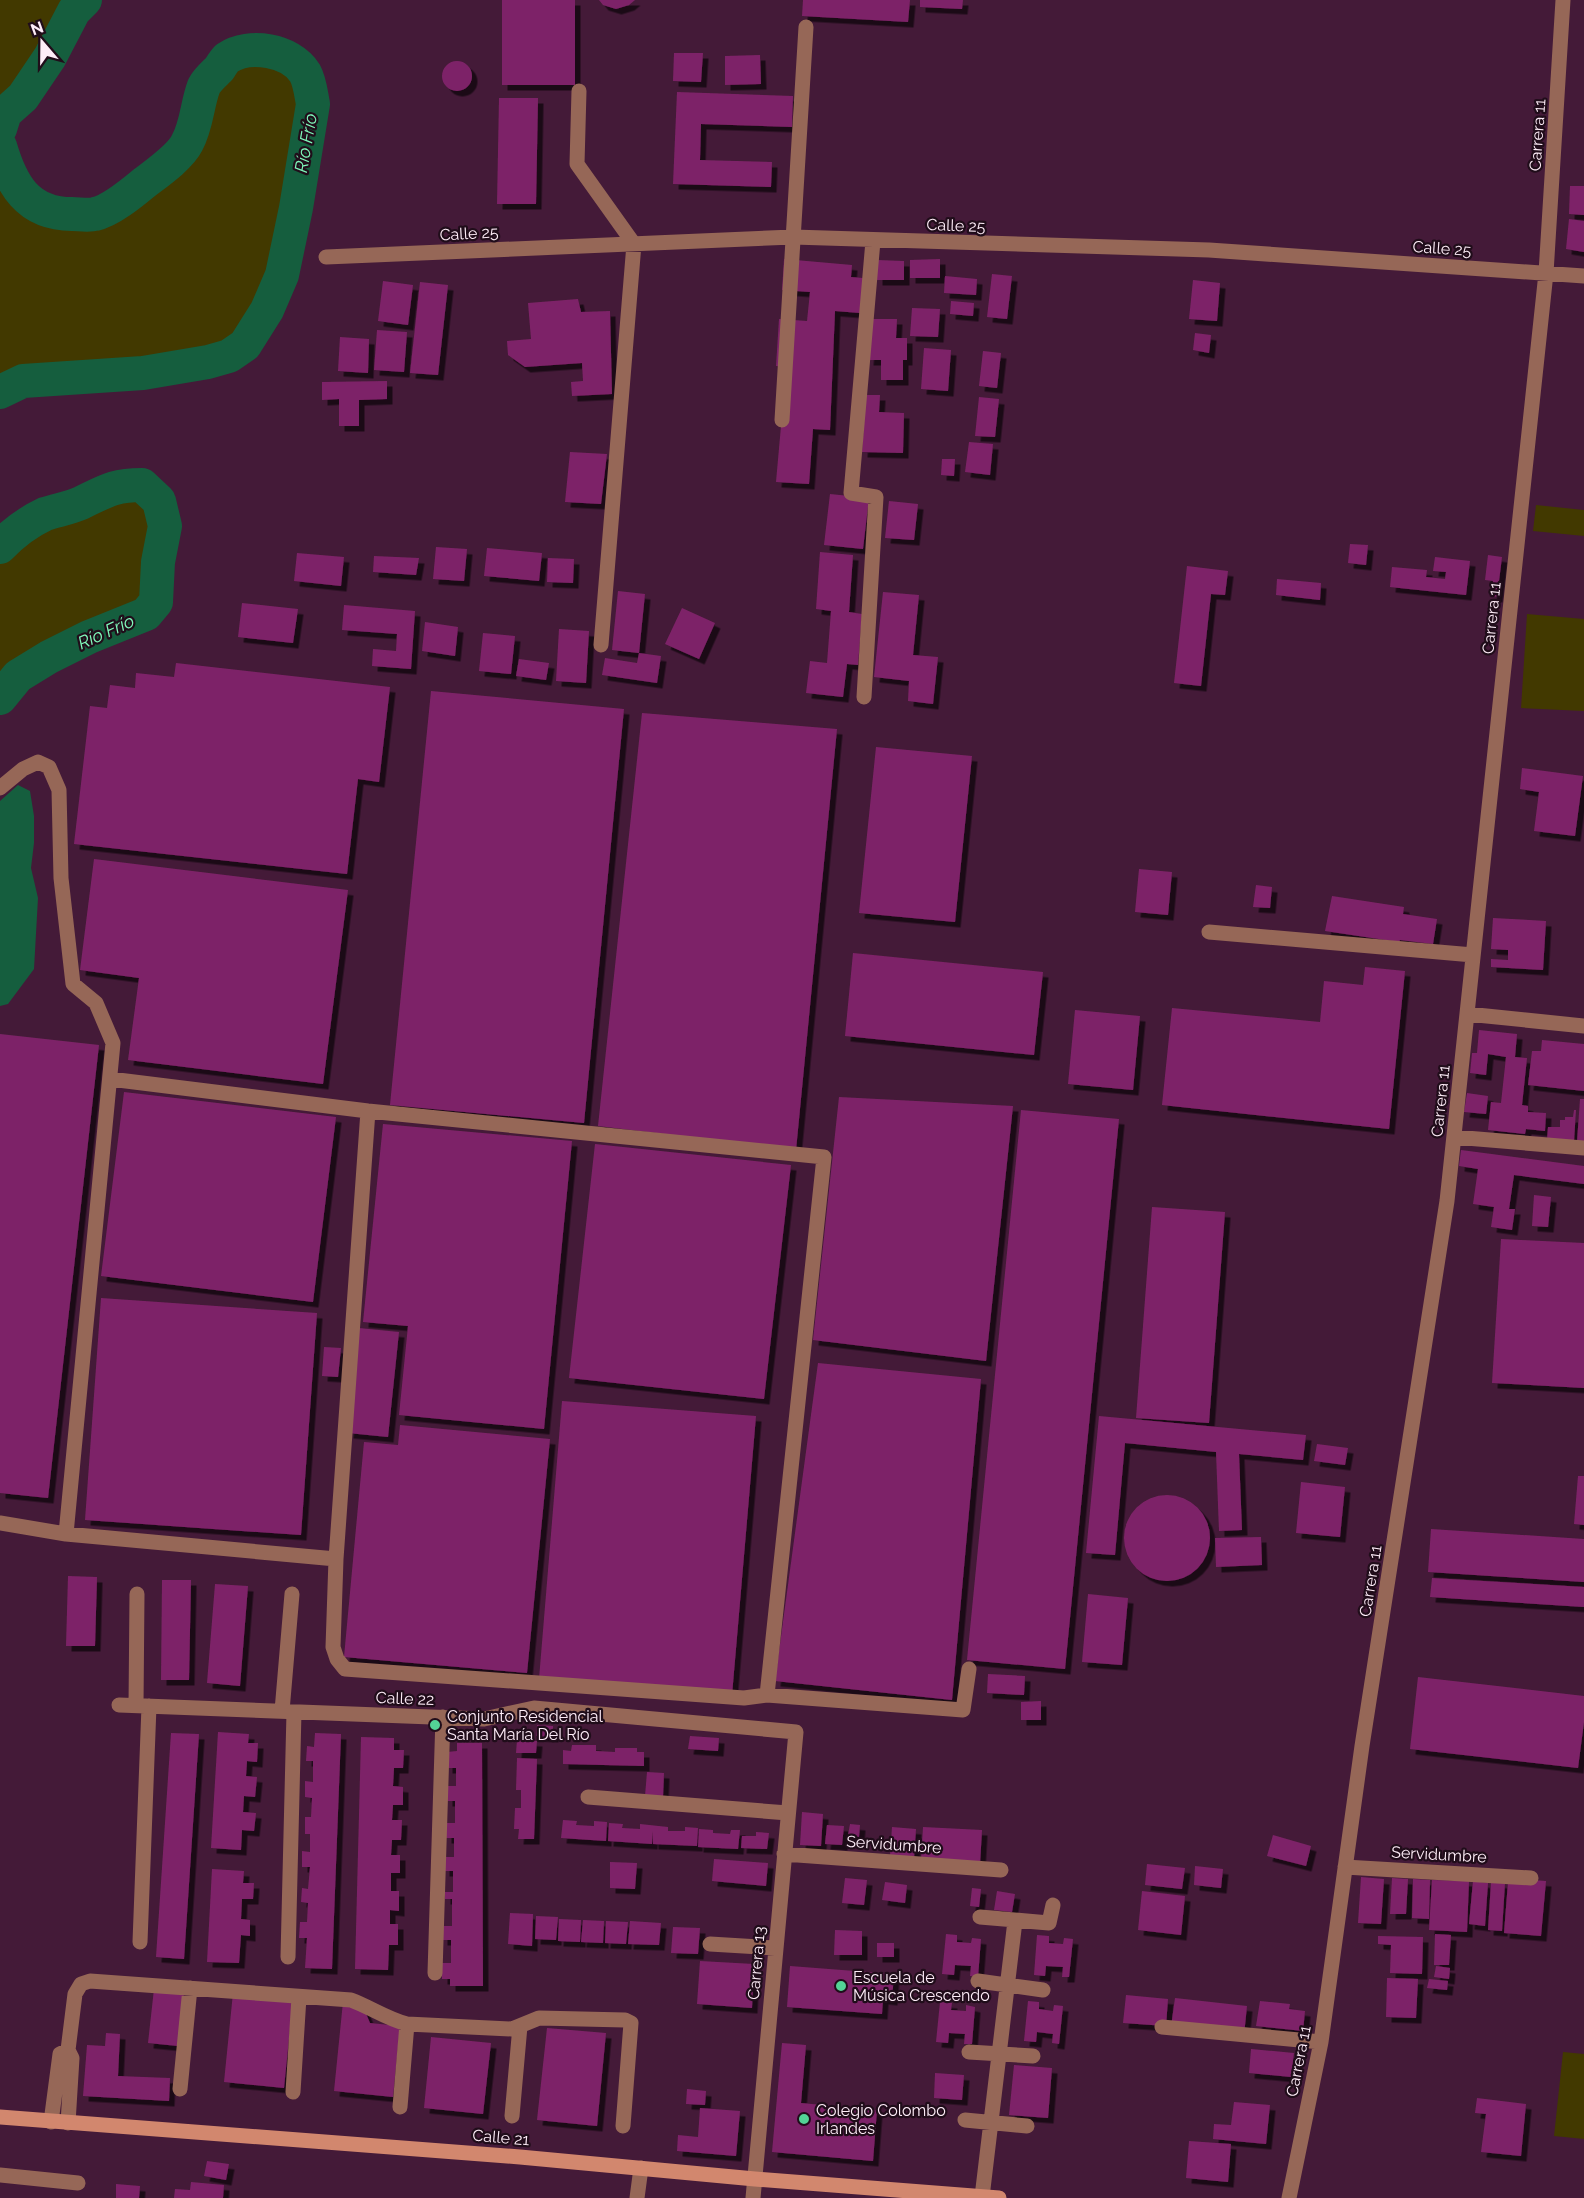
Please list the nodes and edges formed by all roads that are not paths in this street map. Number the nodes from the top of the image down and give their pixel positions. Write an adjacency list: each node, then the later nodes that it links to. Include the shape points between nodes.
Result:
1 (1563, 0): 8 (street, Carrera 11)
2 (806, 27): 4 (street)
3 (579, 91): 6 (street, via 577,164)
4 (793, 237): 5 (street, Calle 25); 6 (street, Calle 25); 10 (street)
5 (873, 241): 8 (street, Calle 25, via 1209,250); 12 (street, via 851,493 876,497)
6 (634, 244): 7 (street, Calle 25); 11 (street)
7 (326, 257)
8 (1546, 273): 9 (street, Calle 25); 15 (street, Carrera 11)
9 (1584, 276)
10 (782, 420)
11 (601, 645)
12 (864, 698)
13 (0, 788): 18 (street, via 38,762 49,767 59,790 61,878 73,984 96,1003 114,1043)
14 (1209, 933): 15 (street)
15 (1473, 955): 16 (street, Carrera 11)
16 (1467, 1014): 17 (street); 20 (street, Carrera 11)
17 (1584, 1026)
18 (110, 1079): 19 (street); 23 (street)
19 (368, 1111): 24 (street); 28 (street, via 824,1157)
20 (1454, 1137): 21 (street); 37 (street, Carrera 11, via 1446,1212)
21 (1584, 1148)
22 (0, 1523): 23 (street)
23 (66, 1534): 24 (street)
24 (336, 1559): 28 (street, via 333,1647 345,1669 744,1698)
25 (137, 1594): 30 (street)
26 (292, 1594): 31 (street)
27 (969, 1669): 28 (street, via 963,1710)
28 (767, 1695)
29 (119, 1705): 30 (street, Calle 22)
30 (142, 1706): 31 (street, Calle 22); 43 (street)
31 (288, 1711): 32 (street, Calle 22); 46 (street)
32 (443, 1717): 33 (street, Calle 22, via 484,1719 534,1708); 47 (street)
33 (796, 1732): 35 (street, Carrera 13)
34 (588, 1797): 35 (street)
35 (788, 1813): 36 (street, Carrera 13)
36 (784, 1854): 38 (street, Servidumbre); 45 (street, Carrera 13)
37 (1345, 1866): 39 (street, Servidumbre); 56 (street, Carrera 11)
38 (1001, 1870)
39 (1531, 1878)
40 (1053, 1905): 42 (street, via 1049,1923)
41 (980, 1917): 42 (street)
42 (1015, 1921): 49 (street)
43 (141, 1942)
44 (710, 1944): 45 (street)
45 (775, 1948): 74 (street, Carrera 13)
46 (288, 1957)
47 (435, 1973)
48 (978, 1981): 49 (street)
49 (1007, 1985): 51 (street); 59 (street)
50 (190, 1988): 52 (street); 57 (street, via 90,1981 81,1984 75,1995); 61 (street)
51 (1043, 1990)
52 (299, 1997): 53 (street, via 351,2000); 62 (street)
53 (407, 2024): 54 (street, via 512,2029); 63 (street)
54 (520, 2026): 64 (street); 70 (street, via 539,2018 631,2023)
55 (1162, 2027): 56 (street)
56 (1321, 2042): 80 (street, Carrera 11)
57 (68, 2049): 67 (street, via 60,2054); 69 (street, via 72,2058)
58 (969, 2052): 59 (street)
59 (999, 2053): 60 (street); 68 (street)
60 (1033, 2056)
61 (180, 2089)
62 (292, 2092)
63 (400, 2107)
64 (512, 2116)
65 (0, 2117): 67 (street, Calle 21)
66 (965, 2120): 68 (street)
67 (51, 2122): 69 (street, Calle 21)
68 (991, 2122): 71 (street); 76 (street)
69 (68, 2123): 72 (street, Calle 21)
70 (623, 2126)
71 (1027, 2126)
72 (641, 2169): 74 (street, Calle 21); 77 (street)
73 (0, 2175): 75 (street)
74 (755, 2179): 76 (street, Calle 21); 78 (street, Carrera 13)
75 (78, 2183)
76 (982, 2197): 79 (street, Calle 21)
77 (637, 2198)
78 (753, 2198)
79 (999, 2198)
80 (1289, 2198)

